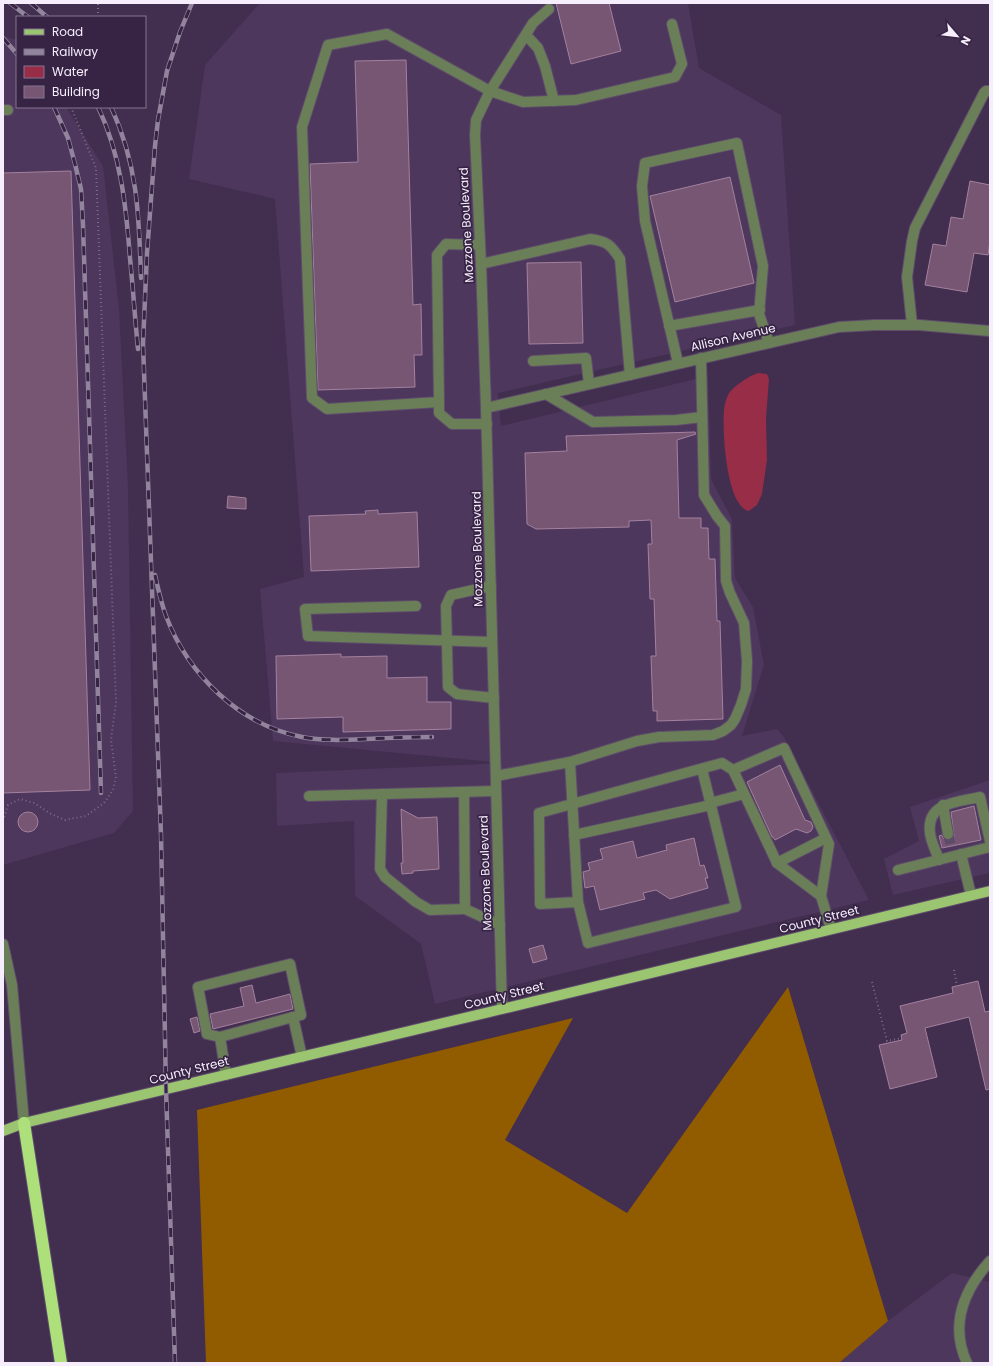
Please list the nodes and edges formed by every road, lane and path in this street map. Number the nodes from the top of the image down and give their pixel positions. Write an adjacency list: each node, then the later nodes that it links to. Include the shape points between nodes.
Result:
1 (98, 3): 3 (path)
2 (549, 9): 5 (street, Mozzone Boulevard, via 533,23)
3 (98, 16)
4 (672, 24): 8 (street, via 682,64 675,77 576,100)
5 (526, 35): 6 (street, Mozzone Boulevard); 8 (street, via 538,48)
6 (490, 91): 8 (street, via 523,102); 10 (street, Mozzone Boulevard, via 476,120 475,135); 23 (street, via 387,34 328,45 302,127 312,398 327,409)
7 (990, 91): 13 (street, via 986,90 984,93 915,228 907,277)
8 (554, 100)
9 (71, 108): 44 (path, via 96,168 116,702 111,740 116,778 113,790 104,803 86,816 65,820 34,803 20,799 8,805)
10 (480, 245): 11 (street, Mozzone Boulevard); 23 (street, via 446,244 437,255)
11 (481, 264): 20 (street, via 590,239 601,240 611,246 620,259); 24 (street, Mozzone Boulevard)
12 (760, 310): 14 (street); 14 (street, via 763,266 737,143 645,163 642,186 645,221); 16 (street)
13 (912, 325): 15 (street, Allison Avenue); 16 (street, Allison Avenue, via 839,327)
14 (669, 326): 19 (street)
15 (990, 331)
16 (769, 343): 17 (street, Allison Avenue)
17 (701, 358): 19 (street, Allison Avenue); 25 (street)
18 (533, 361): 21 (street, via 586,358)
19 (678, 363): 20 (street, Allison Avenue)
20 (630, 374): 21 (street, Allison Avenue)
21 (589, 384): 22 (street, Allison Avenue)
22 (546, 394): 24 (street, Allison Avenue); 25 (street, via 593,422)
23 (439, 402): 26 (street, via 439,413 452,424)
24 (486, 408): 26 (street, Mozzone Boulevard)
25 (702, 417): 32 (street, via 704,495 725,526 726,581 744,622 748,661 742,705 731,725 713,735 659,737 637,741)
26 (487, 424): 27 (street, Mozzone Boulevard)
27 (491, 586): 29 (street, via 451,595 446,606); 30 (street, Mozzone Boulevard)
28 (416, 606): 29 (street, via 305,609 308,636)
29 (446, 641): 30 (street); 31 (street, via 448,687 457,694)
30 (492, 642): 31 (street, Mozzone Boulevard)
31 (494, 698): 35 (street, Mozzone Boulevard)
32 (570, 762): 35 (street); 41 (street)
33 (702, 769): 34 (street, via 722,763); 41 (street); 42 (street)
34 (733, 770): 39 (street); 47 (street, via 784,748)
35 (496, 776): 36 (street, Mozzone Boulevard)
36 (496, 791): 37 (street); 59 (street, Mozzone Boulevard)
37 (464, 792): 38 (street); 58 (street)
38 (382, 794): 40 (street); 58 (street, via 380,869 385,878 430,910)
39 (744, 794): 42 (street); 52 (street)
40 (309, 796)
41 (573, 803): 46 (street); 57 (street, via 539,813 540,904)
42 (711, 804): 46 (street); 57 (street, via 736,907 588,943)
43 (943, 805): 45 (street); 48 (street, via 980,797); 51 (street, via 932,817 930,825 930,835)
44 (3, 822)
45 (948, 834)
46 (574, 835): 57 (street)
47 (826, 838): 52 (street); 56 (street, via 829,844)
48 (990, 841)
49 (990, 847): 50 (street)
50 (955, 852): 51 (street); 55 (street)
51 (939, 860): 53 (street)
52 (777, 863): 56 (street)
53 (898, 870)
54 (990, 891): 55 (main road, County Street)
55 (971, 895): 60 (main road, County Street)
56 (821, 896): 60 (street)
57 (578, 902)
58 (466, 909): 59 (street)
59 (500, 925): 65 (street, Mozzone Boulevard)
60 (831, 929): 65 (main road, County Street)
61 (3, 944): 71 (street, via 12,985)
62 (954, 970): 64 (path)
63 (872, 982): 68 (path, via 887,1041)
64 (957, 986)
65 (502, 1009): 69 (main road, County Street)
66 (293, 1018): 67 (street); 67 (street, via 302,1015 290,964 198,987 207,1034); 69 (street)
67 (220, 1037): 70 (street)
68 (902, 1038)
69 (302, 1057): 70 (main road, County Street)
70 (226, 1074): 71 (main road, County Street)
71 (24, 1123): 72 (main road); 73 (main road); 75 (highway)
72 (3, 1124)
73 (3, 1131)
74 (990, 1261): 76 (street, via 972,1284 961,1315 960,1340)
75 (61, 1363)
76 (967, 1363)

